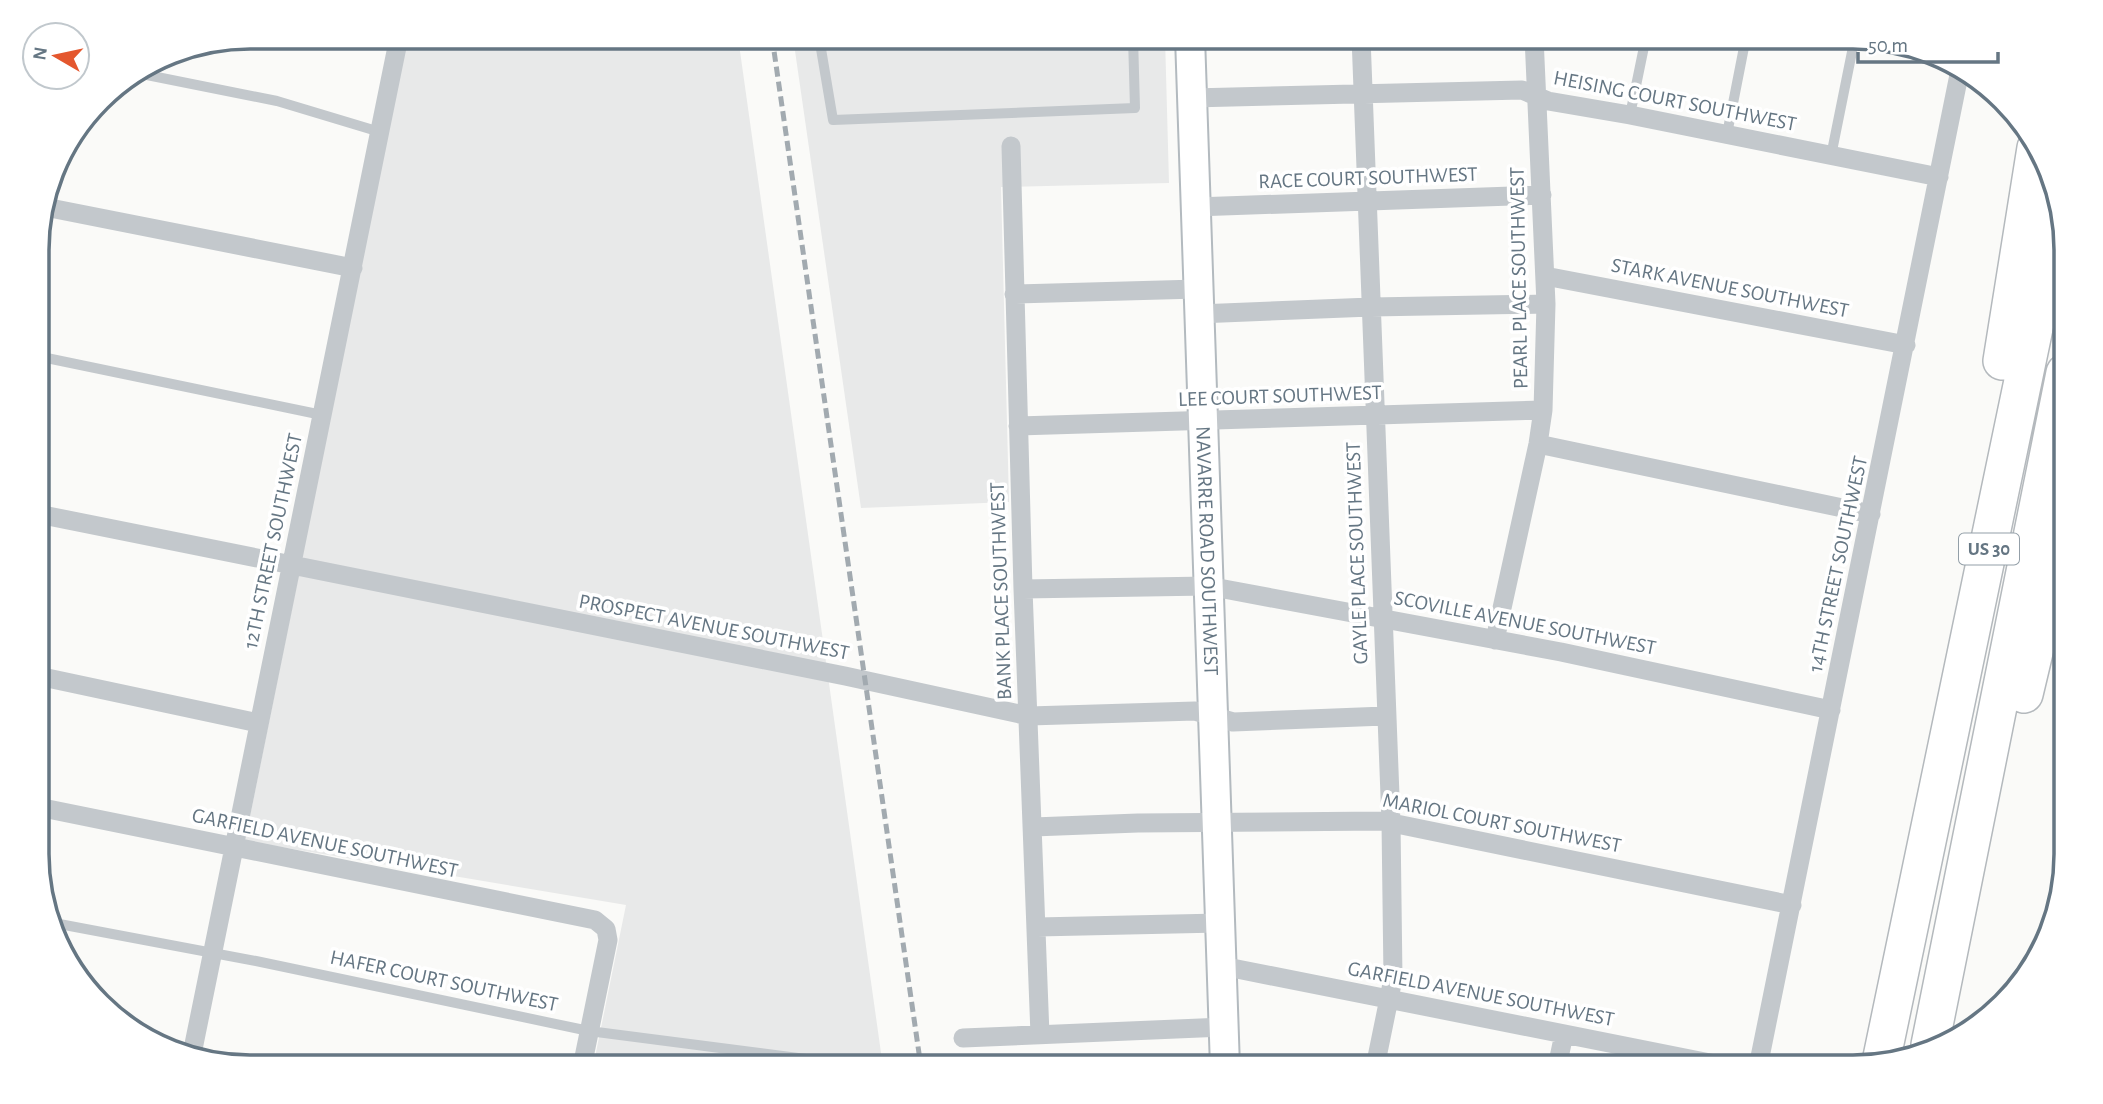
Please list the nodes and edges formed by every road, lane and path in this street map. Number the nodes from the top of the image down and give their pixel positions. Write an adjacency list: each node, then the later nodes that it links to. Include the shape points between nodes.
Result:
1 (397, 49): 16 (street, 12TH STREET SOUTHWEST)
2 (821, 49): 3 (lane, via 833,120 1135,108)
3 (1133, 49)
4 (1190, 49): 14 (street, NAVARRE ROAD SOUTHWEST)
5 (1361, 49): 12 (street, GAYLE PLACE SOUTHWEST)
6 (1534, 49): 13 (street, PEARL PLACE SOUTHWEST)
7 (1644, 49): 15 (lane)
8 (1744, 49): 17 (lane)
9 (1853, 49): 19 (lane)
10 (151, 76): 16 (lane, via 277,101)
11 (1958, 79): 21 (street, 14TH STREET SOUTHWEST)
12 (1362, 93): 13 (street, HEISING COURT SOUTHWEST, via 1522,90); 14 (street, HEISING COURT SOUTHWEST); 23 (street, GAYLE PLACE SOUTHWEST)
13 (1535, 94): 15 (street, HEISING COURT SOUTHWEST, via 1548,102); 22 (street, PEARL PLACE SOUTHWEST)
14 (1192, 99): 24 (street, NAVARRE ROAD SOUTHWEST)
15 (1630, 115): 17 (street, HEISING COURT SOUTHWEST)
16 (380, 132): 27 (street, 12TH STREET SOUTHWEST)
17 (1727, 134): 19 (street, HEISING COURT SOUTHWEST)
18 (1011, 146): 29 (street, BANK PLACE SOUTHWEST)
19 (1831, 156): 21 (street, HEISING COURT SOUTHWEST)
20 (2034, 163): 61 (highway, via 2007,337 1949,644)
21 (1939, 177): 33 (street, 14TH STREET SOUTHWEST)
22 (1542, 195): 23 (street, RACE COURT SOUTHWEST); 28 (street, PEARL PLACE SOUTHWEST)
23 (1367, 200): 24 (street, RACE COURT SOUTHWEST); 32 (street, GAYLE PLACE SOUTHWEST)
24 (1195, 207): 30 (street, NAVARRE ROAD SOUTHWEST)
25 (54, 209): 27 (street)
26 (2053, 237): 61 (highway, US 30)
27 (353, 268): 36 (street, 12TH STREET SOUTHWEST)
28 (1545, 276): 31 (street, PEARL PLACE SOUTHWEST); 33 (street, STARK AVENUE SOUTHWEST)
29 (1014, 294): 30 (street); 39 (street, BANK PLACE SOUTHWEST)
30 (1198, 302): 32 (street); 38 (street, NAVARRE ROAD SOUTHWEST)
31 (1546, 304): 32 (street); 35 (street, PEARL PLACE SOUTHWEST)
32 (1371, 307): 37 (street, GAYLE PLACE SOUTHWEST)
33 (1906, 345): 42 (street, 14TH STREET SOUTHWEST)
34 (49, 358): 36 (lane)
35 (1543, 410): 37 (street, LEE COURT SOUTHWEST); 41 (street, PEARL PLACE SOUTHWEST)
36 (322, 415): 44 (street, 12TH STREET SOUTHWEST)
37 (1376, 416): 38 (street, LEE COURT SOUTHWEST); 48 (street, GAYLE PLACE SOUTHWEST)
38 (1202, 421): 39 (street, LEE COURT SOUTHWEST); 46 (street, NAVARRE ROAD SOUTHWEST)
39 (1018, 426): 47 (street, BANK PLACE SOUTHWEST)
40 (2054, 428): 63 (highway, US 30)
41 (1538, 444): 42 (street); 49 (street, PEARL PLACE SOUTHWEST)
42 (1871, 514): 51 (street, 14TH STREET SOUTHWEST)
43 (49, 516): 44 (street, PROSPECT AVENUE SOUTHWEST)
44 (292, 566): 52 (street, PROSPECT AVENUE SOUTHWEST); 55 (street, 12TH STREET SOUTHWEST)
45 (2054, 568): 63 (highway, via 2009,758)
46 (1208, 586): 47 (street, SCOVILLE AVENUE SOUTHWEST); 48 (street, SCOVILLE AVENUE SOUTHWEST); 53 (street, NAVARRE ROAD SOUTHWEST)
47 (1023, 589): 52 (street, BANK PLACE SOUTHWEST)
48 (1382, 617): 49 (street, SCOVILLE AVENUE SOUTHWEST); 54 (street, GAYLE PLACE SOUTHWEST)
49 (1495, 639): 51 (street, SCOVILLE AVENUE SOUTHWEST)
50 (49, 678): 55 (street)
51 (1831, 710): 62 (street, 14TH STREET SOUTHWEST)
52 (1029, 716): 53 (street, PROSPECT AVENUE SOUTHWEST, via 1195,711); 59 (street, BANK PLACE SOUTHWEST)
53 (1213, 716): 54 (street, PROSPECT AVENUE SOUTHWEST, via 1233,722); 57 (street, NAVARRE ROAD SOUTHWEST)
54 (1385, 716): 58 (street, GAYLE PLACE SOUTHWEST)
55 (258, 723): 60 (street, 12TH STREET SOUTHWEST)
56 (49, 809): 60 (street, GARFIELD AVENUE SOUTHWEST)
57 (1217, 822): 58 (street, MARIOL COURT SOUTHWEST); 59 (street, MARIOL COURT SOUTHWEST); 64 (street, NAVARRE ROAD SOUTHWEST)
58 (1391, 822): 62 (street, MARIOL COURT SOUTHWEST); 69 (street, GAYLE PLACE SOUTHWEST, via 1393,979)
59 (1033, 827): 66 (street, BANK PLACE SOUTHWEST)
60 (234, 847): 67 (street, 12TH STREET SOUTHWEST); 71 (street, GARFIELD AVENUE SOUTHWEST, via 602,924 608,940)
61 (1916, 890): 77 (highway, US 30)
62 (1792, 905): 84 (street, 14TH STREET SOUTHWEST)
63 (1956, 916): 75 (highway, US 30)
64 (1220, 923): 66 (street); 68 (street, NAVARRE ROAD SOUTHWEST)
65 (62, 925): 67 (lane, HAFER COURT SOUTHWEST)
66 (1037, 927): 72 (street, BANK PLACE SOUTHWEST)
67 (212, 953): 71 (lane, HAFER COURT SOUTHWEST); 76 (street, 12TH STREET SOUTHWEST)
68 (1222, 966): 69 (street, GARFIELD AVENUE SOUTHWEST); 70 (street, NAVARRE ROAD SOUTHWEST)
69 (1389, 999): 73 (street, GARFIELD AVENUE SOUTHWEST); 81 (street, GAYLE PLACE SOUTHWEST)
70 (1224, 1027): 72 (street); 80 (street, NAVARRE ROAD SOUTHWEST)
71 (589, 1031): 78 (street); 79 (lane, HAFER COURT SOUTHWEST)
72 (1040, 1034): 74 (street)
73 (1564, 1034): 82 (street); 83 (street, GARFIELD AVENUE SOUTHWEST)
74 (963, 1038)
75 (1931, 1038)
76 (193, 1046)
77 (1883, 1052)
78 (584, 1055)
79 (775, 1055)
80 (1225, 1055)
81 (1377, 1055)
82 (1560, 1055)
83 (1670, 1055)
84 (1761, 1055)

